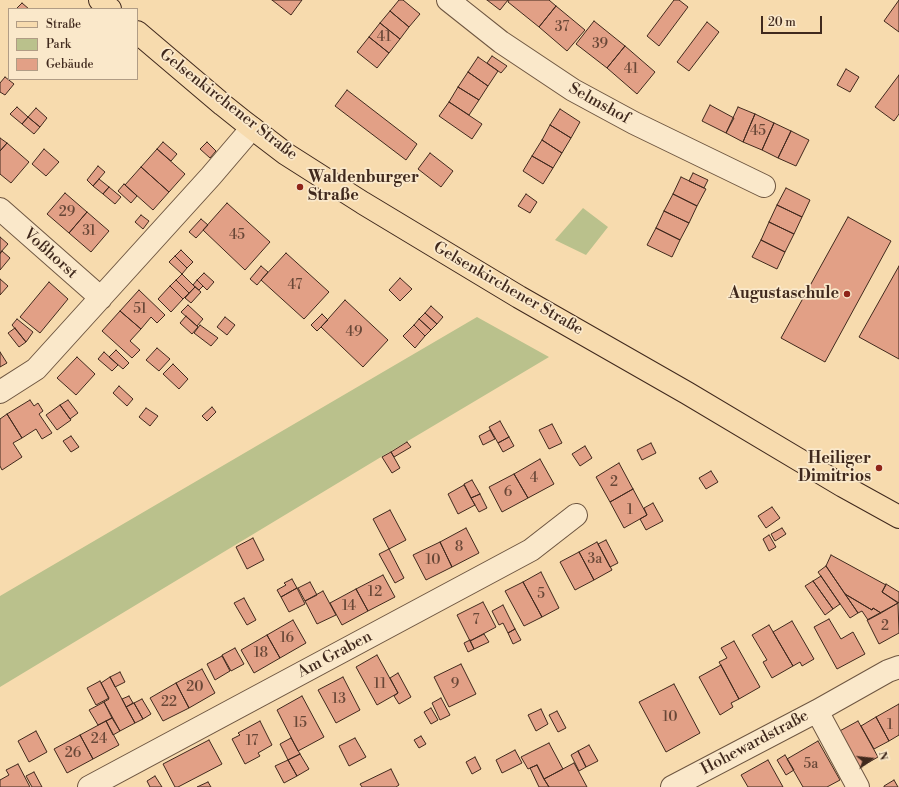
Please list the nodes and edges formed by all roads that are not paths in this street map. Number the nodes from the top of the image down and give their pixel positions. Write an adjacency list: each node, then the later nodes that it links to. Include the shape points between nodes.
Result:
1 (100, 0): 3 (main road)
2 (448, 0): 6 (street, Selmshof, via 501,42 573,90 634,123)
3 (109, 8)
4 (138, 33): 5 (main road, Gelsenkirchener Straße)
5 (252, 128): 8 (street); 11 (main road, Gelsenkirchener Straße, via 286,154 363,203 505,289)
6 (764, 186)
7 (0, 209): 8 (street, Voßhorst)
8 (101, 298): 9 (street, via 36,369)
9 (0, 392)
10 (576, 515): 14 (street, Am Graben, via 531,550)
11 (899, 517)
12 (895, 667): 13 (street, Hohewardstraße)
13 (817, 711): 15 (street, Hohewardstraße); 16 (street, Hohewardstraße)
14 (88, 787)
15 (672, 787)
16 (858, 787)

